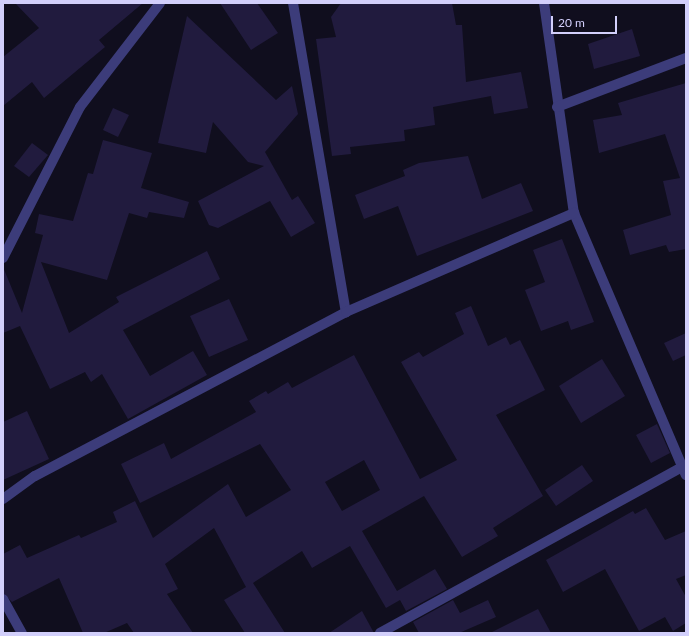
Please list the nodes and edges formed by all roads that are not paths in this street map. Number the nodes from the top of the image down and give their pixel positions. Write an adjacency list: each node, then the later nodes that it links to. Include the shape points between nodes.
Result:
1 (160, 3): 7 (street, via 80,106)
2 (293, 3): 8 (street)
3 (544, 3): 5 (street)
4 (686, 58): 5 (street)
5 (557, 106): 6 (street)
6 (574, 213): 8 (street); 9 (street)
7 (3, 258)
8 (346, 312): 10 (street, via 35,476)
9 (684, 471): 13 (street)
10 (3, 499)
11 (3, 599): 12 (street)
12 (22, 633)
13 (380, 633)

